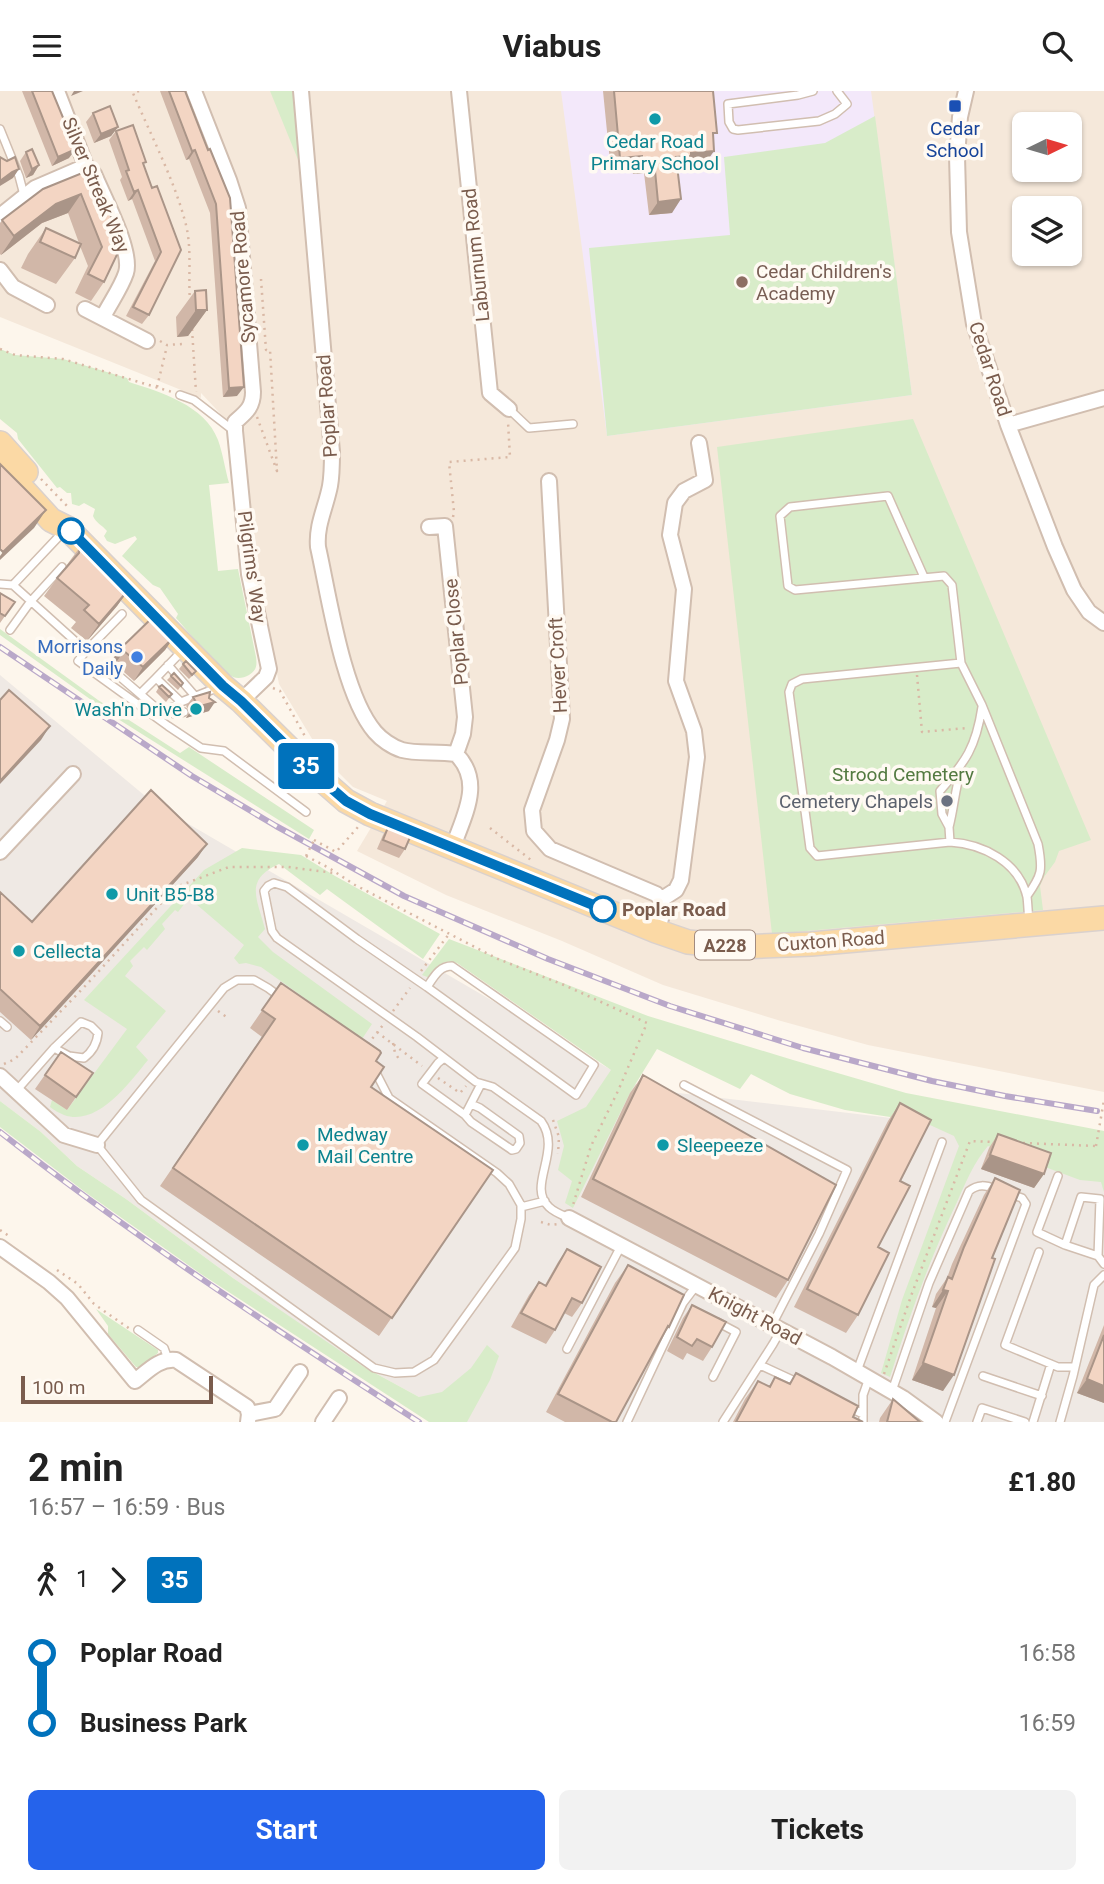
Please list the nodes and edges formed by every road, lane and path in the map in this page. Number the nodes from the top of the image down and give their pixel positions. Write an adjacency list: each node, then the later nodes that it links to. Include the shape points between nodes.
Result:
1 (57, 91): 10 (street, Silver Streak Way)
2 (139, 91): 17 (path, via 133,93 186,224)
3 (194, 91): 31 (street, Sycamore Road, via 238,208 253,397)
4 (301, 91): 66 (street, Poplar Road, via 332,452 330,489 317,535 339,644 358,702 376,733 401,750)
5 (459, 91): 27 (street, Laburnum Road, via 490,393)
6 (813, 91): 7 (lane, via 728,104 729,122 738,131 827,118 847,103)
7 (837, 91)
8 (966, 91): 30 (street, Cedar Road, via 957,156 959,232 974,324)
9 (0, 129): 11 (lane)
10 (86, 166): 11 (street); 18 (street, Silver Streak Way, via 94,174 128,259 126,273)
11 (24, 195): 12 (street)
12 (0, 216)
13 (0, 270): 15 (street, via 13,287)
14 (261, 279): 28 (path, via 277,471)
15 (47, 305)
16 (85, 309): 18 (street)
17 (190, 313)
18 (103, 317): 20 (street)
19 (191, 325): 26 (path)
20 (147, 341)
21 (182, 344): 23 (path, via 167,345)
22 (0, 349): 23 (path, via 15,355 63,359)
23 (157, 387): 24 (path)
24 (180, 395): 26 (lane)
25 (1104, 398): 30 (street)
26 (197, 402): 31 (lane)
27 (509, 409): 29 (lane, via 529,428); 38 (path, via 510,457 449,463 454,512)
28 (254, 412)
29 (573, 424)
30 (1008, 425): 46 (street, Cedar Road, via 1074,590 1089,612)
31 (235, 427): 59 (street, Pilgrims' Way, via 249,574 269,666 266,677)
32 (0, 443): 37 (main road, Cuxton Road / A228)
33 (698, 443): 79 (street, via 705,480 684,491 675,503 670,535 684,589 676,681 695,736 696,771 681,880 676,890)
34 (0, 464): 37 (main road, Cuxton Road / A228, via 51,520)
35 (39, 476): 37 (path)
36 (549, 481): 79 (street, Hever Croft, via 562,719 531,810 534,831 550,849)
37 (71, 521): 43 (lane); 48 (main road, Cuxton Road / A228)
38 (445, 526): 39 (street); 66 (street, Poplar Close, via 465,717)
39 (429, 527)
40 (62, 568): 44 (lane)
41 (924, 577): 41 (lane, via 795,590 788,586 780,516 790,507 888,496); 50 (lane, via 944,576 952,585)
42 (0, 584): 43 (lane)
43 (13, 585): 44 (lane)
44 (31, 601): 47 (lane); 49 (lane)
45 (122, 614): 49 (lane)
46 (1104, 623)
47 (10, 630)
48 (185, 648): 51 (lane); 56 (main road, Cuxton Road / A228)
49 (86, 651): 69 (lane, via 78,661 109,685 201,748 224,751)
50 (961, 663): 53 (lane); 61 (lane)
51 (168, 665): 54 (lane); 58 (lane)
52 (111, 669): 57 (lane)
53 (916, 669): 64 (path, via 922,732); 73 (lane, via 802,679 792,684 789,692 810,848 817,856)
54 (156, 678): 57 (lane); 60 (lane)
55 (280, 691): 65 (path, via 307,740)
56 (216, 692): 58 (lane); 59 (main road, Cuxton Road / A228)
57 (140, 694): 62 (lane)
58 (195, 697): 60 (lane)
59 (241, 701): 65 (main road, Cuxton Road / A228)
60 (181, 702): 62 (lane)
61 (982, 705): 64 (lane); 78 (lane, via 1038,844 1039,879)
62 (165, 711): 63 (lane)
63 (184, 712)
64 (979, 727): 67 (lane)
65 (294, 753): 70 (main road, Cuxton Road / A228, via 346,801)
66 (456, 754): 74 (street, via 466,769 471,797)
67 (962, 766): 71 (lane); 71 (lane, via 940,791 942,814)
68 (73, 774): 75 (street)
69 (306, 812)
70 (370, 814): 74 (main road, Cuxton Road / A228); 77 (path, bridge, via 336,852 314,840 306,856)
71 (949, 827): 73 (lane)
72 (490, 828): 76 (path, via 531,860)
73 (950, 842): 78 (lane, via 986,850 1004,862)
74 (453, 847): 82 (main road, Cuxton Road / A228)
75 (0, 852)
76 (531, 866)
77 (337, 874): 83 (path); 92 (path, via 288,867 229,867 176,887 15,1059)
78 (1027, 896): 81 (lane)
79 (662, 899): 82 (street, via 663,913)
80 (1104, 918): 81 (main road, Cuxton Road / A228)
81 (1030, 924): 82 (main road, Cuxton Road / A228, via 740,947 688,941)
82 (656, 931)
83 (449, 934): 84 (path); 108 (path, via 647,1023 591,1146)
84 (415, 980): 85 (lane); 86 (path); 86 (lane, via 288,887 276,883 266,888 264,897 276,937)
85 (427, 987): 85 (lane, via 576,1095 594,1065 452,966 445,966)
86 (389, 1017): 89 (path); 90 (lane)
87 (393, 1043): 91 (path)
88 (54, 1048): 88 (lane, via 84,1058 99,1033 81,1022); 96 (lane)
89 (359, 1055): 102 (lane, via 268,988 237,980 224,988); 107 (lane, via 372,1065 389,1098 497,1173 517,1195)
90 (444, 1058): 94 (lane); 100 (lane, via 422,1084)
91 (399, 1059)
92 (0, 1065)
93 (0, 1076): 96 (street)
94 (481, 1084): 98 (lane); 106 (lane, via 493,1087 546,1129 549,1145 541,1184)
95 (684, 1085): 120 (lane, via 847,1170)
96 (16, 1091): 102 (street, via 64,1135)
97 (1104, 1100): 103 (path, bridge)
98 (471, 1104): 100 (lane); 100 (lane, via 519,1136 520,1143 512,1150)
99 (548, 1114): 104 (path, via 559,1137)
100 (465, 1115)
101 (942, 1142): 128 (lane)
102 (97, 1145): 107 (lane, via 141,1200 374,1368 395,1373 414,1372 434,1360 515,1248)
103 (1096, 1146)
104 (557, 1161)
105 (1058, 1176): 110 (lane, via 1037,1232)
106 (545, 1201): 107 (lane); 108 (lane)
107 (521, 1207)
108 (569, 1218): 109 (street, Knight Road)
109 (621, 1245): 116 (street, Knight Road); 122 (lane)
110 (1065, 1245): 113 (lane); 113 (lane, via 1080,1197 1100,1199)
111 (0, 1247): 123 (street, via 73,1304 135,1381)
112 (1039, 1252): 124 (lane, via 1005,1345)
113 (1097, 1257): 114 (lane)
114 (1104, 1264)
115 (1104, 1275): 126 (lane, via 1094,1285)
116 (696, 1285): 117 (lane); 120 (street, Knight Road)
117 (683, 1303): 118 (lane); 139 (lane)
118 (693, 1308)
119 (715, 1320): 130 (lane, via 736,1332)
120 (777, 1327): 125 (lane); 128 (street, Knight Road)
121 (138, 1330): 123 (lane, via 163,1347)
122 (567, 1349)
123 (168, 1359): 136 (street, via 180,1362 243,1404)
124 (1051, 1364): 126 (lane); 132 (lane)
125 (760, 1365): 131 (lane); 140 (lane)
126 (1075, 1367): 146 (lane)
127 (300, 1372): 136 (street, via 275,1409)
128 (863, 1374): 133 (street, Knight Road); 137 (lane)
129 (982, 1375): 132 (lane)
130 (713, 1377)
131 (806, 1387)
132 (1042, 1396): 145 (lane)
133 (894, 1397): 141 (street, Knight Road); 142 (lane, via 929,1283 968,1191 987,1186 1022,1198 1026,1204)
134 (339, 1398): 138 (street)
135 (840, 1403): 137 (lane)
136 (248, 1418)
137 (863, 1418)
138 (323, 1422)
139 (627, 1422)
140 (723, 1422)
141 (936, 1422)
142 (945, 1422)
143 (977, 1422): 144 (lane, via 982,1408)
144 (1025, 1422)
145 (1033, 1422)
146 (1060, 1422)

